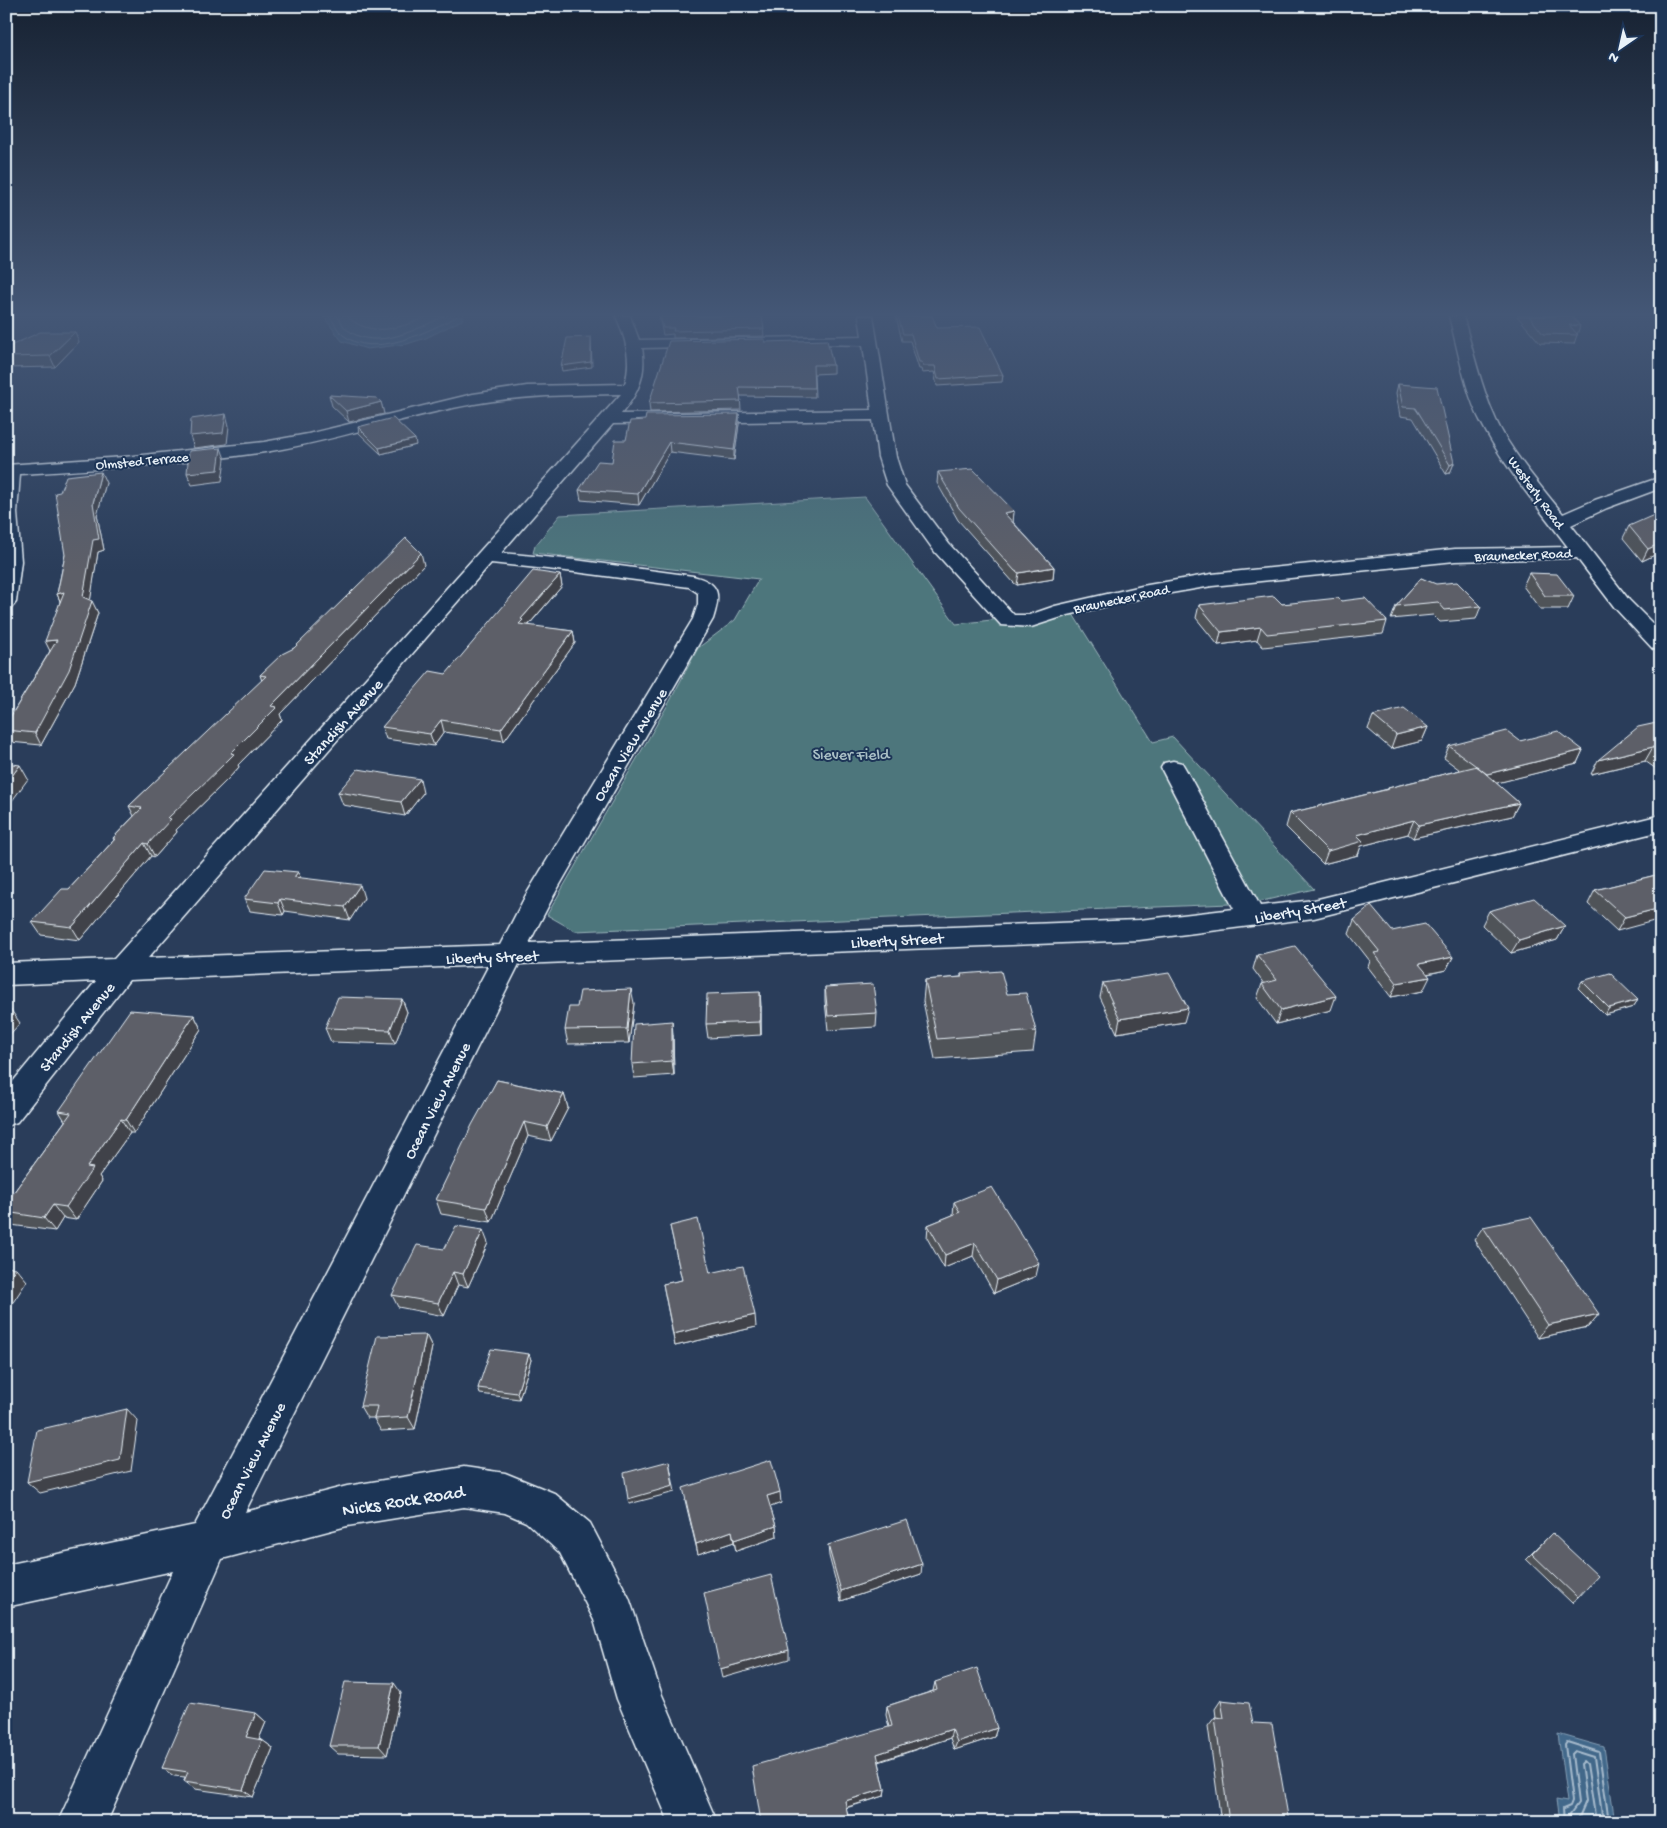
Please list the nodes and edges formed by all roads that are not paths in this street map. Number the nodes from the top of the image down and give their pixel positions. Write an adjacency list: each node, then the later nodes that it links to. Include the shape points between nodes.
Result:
1 (463, 401): 7 (street, Olmsted Terrace, via 264,447)
2 (622, 401): 6 (street, Standish Avenue)
3 (880, 401): 5 (street, Braunecker Road)
4 (1481, 401): 9 (street, Westerly Road, via 1488,421 1505,448)
5 (882, 415): 6 (street); 10 (street, Braunecker Road, via 887,457 896,485 942,548 1008,621 1031,621 1062,610 1212,580 1455,556)
6 (608, 419): 11 (street, Standish Avenue)
7 (9, 470): 12 (street, via 11,561)
8 (1661, 482): 9 (street)
9 (1559, 523): 10 (street, Westerly Road)
10 (1582, 552): 13 (street, Westerly Road, via 1622,604)
11 (486, 557): 17 (street, Ocean View Avenue, via 673,579 703,586 708,592 703,618 540,895); 18 (street, Standish Avenue)
12 (6, 602)
13 (1661, 644)
14 (1173, 768): 16 (street)
15 (1661, 823): 16 (street, Liberty Street, via 1314,910)
16 (1252, 917): 17 (street, Liberty Street, via 1139,930)
17 (511, 956): 18 (street, Liberty Street); 21 (street, Ocean View Avenue)
18 (121, 970): 19 (street, Liberty Street); 20 (street, Standish Avenue)
19 (6, 974)
20 (6, 1113)
21 (208, 1542): 22 (street, Nicks Rock Road); 23 (street, Ocean View Avenue); 24 (street, Nicks Rock Road, via 347,1506 464,1487 505,1493 540,1507 575,1538 614,1613 640,1699)
22 (6, 1586)
23 (82, 1822)
24 (693, 1822)

